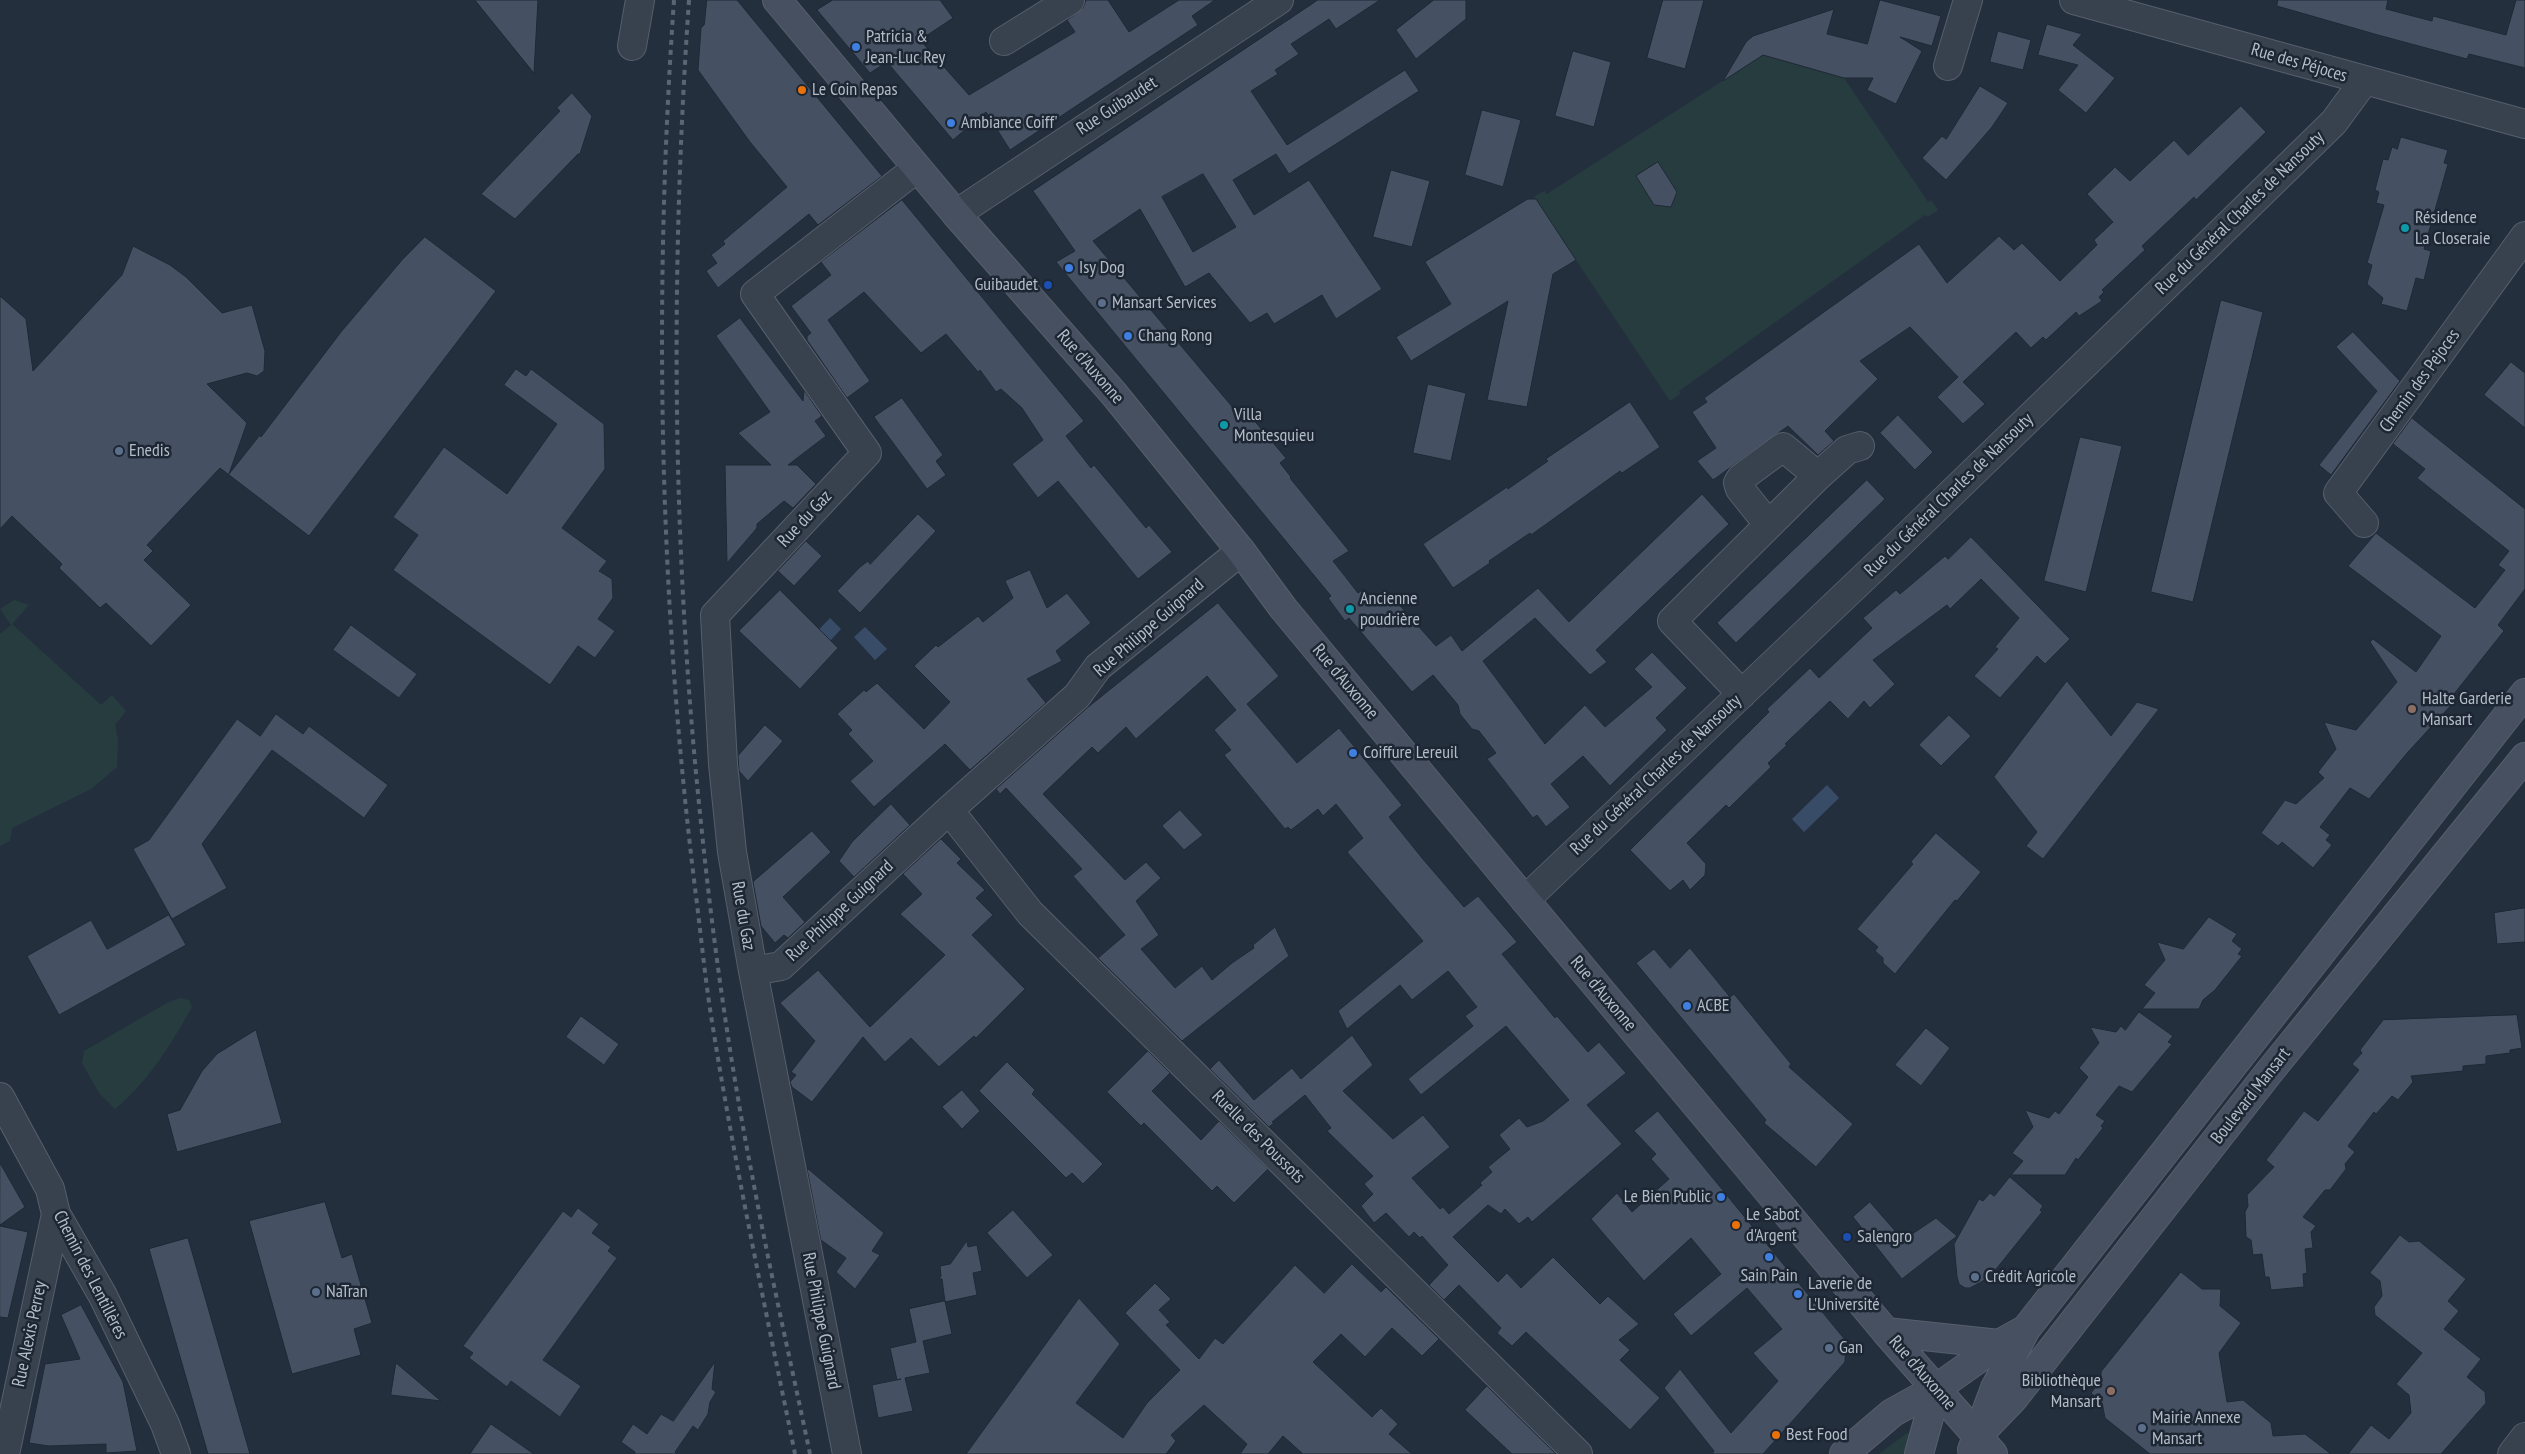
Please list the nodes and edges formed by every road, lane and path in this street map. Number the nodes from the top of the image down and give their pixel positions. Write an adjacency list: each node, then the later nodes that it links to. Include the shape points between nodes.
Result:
1 (640, 0): 8 (street)
2 (1070, 0): 7 (street)
3 (1278, 0): 13 (street, Rue Guibaudet)
4 (1968, 0): 9 (street)
5 (2074, 0): 10 (street, Rue des Péjoces)
6 (786, 3): 12 (main road, Rue d'Auxonne)
7 (1004, 41)
8 (632, 46)
9 (1948, 66)
10 (2364, 81): 11 (street, Rue des Péjoces); 21 (street, Rue du Général Charles de Nansouty, via 2334,122)
11 (2525, 124)
12 (918, 168): 13 (main road, Rue d'Auxonne); 25 (street, Rue du Gaz, via 755,294 868,453 715,614 723,764 732,852)
13 (956, 214): 19 (main road, Rue d'Auxonne, via 1114,394)
14 (2525, 236): 17 (street, Chemin des Pejoces, via 2338,493)
15 (1860, 446): 16 (street, via 1847,450)
16 (1818, 476): 18 (street); 18 (street, via 1783,447 1742,478 1738,483 1740,489)
17 (2364, 523)
18 (1768, 524): 21 (street, via 1672,621)
19 (1241, 551): 23 (street, Rue Philippe Guignard, via 1098,667 1077,696); 24 (main road, Rue d'Auxonne, via 1284,608)
20 (2525, 693): 28 (main road, Boulevard Mansart)
21 (1742, 694): 24 (street, Rue du Général Charles de Nansouty)
22 (2525, 757): 33 (main road, Boulevard Mansart, via 2270,1071 2013,1399)
23 (949, 810): 25 (street, Rue Philippe Guignard, via 781,966); 37 (street, Ruelle des Poussots, via 1030,913)
24 (1525, 900): 29 (main road, Rue d'Auxonne)
25 (753, 971): 36 (street, Rue Philippe Guignard)
26 (0, 1098): 27 (street, Chemin des Lentillères, via 50,1189)
27 (56, 1214): 34 (street, Rue Alexis Perrey); 35 (street, Chemin des Lentillères, via 103,1296)
28 (2026, 1329): 30 (main road); 33 (main road, via 1995,1388)
29 (1886, 1332): 30 (main road); 31 (main road, Rue d'Auxonne)
30 (1998, 1344): 31 (main road)
31 (1937, 1388): 33 (main road, Rue d'Auxonne); 38 (main road, via 1892,1413); 39 (main road)
32 (2525, 1437): 40 (street)
33 (1980, 1448)
34 (5, 1454)
35 (176, 1454)
36 (847, 1454)
37 (1578, 1454)
38 (1844, 1454)
39 (1919, 1454)
40 (2512, 1454)

